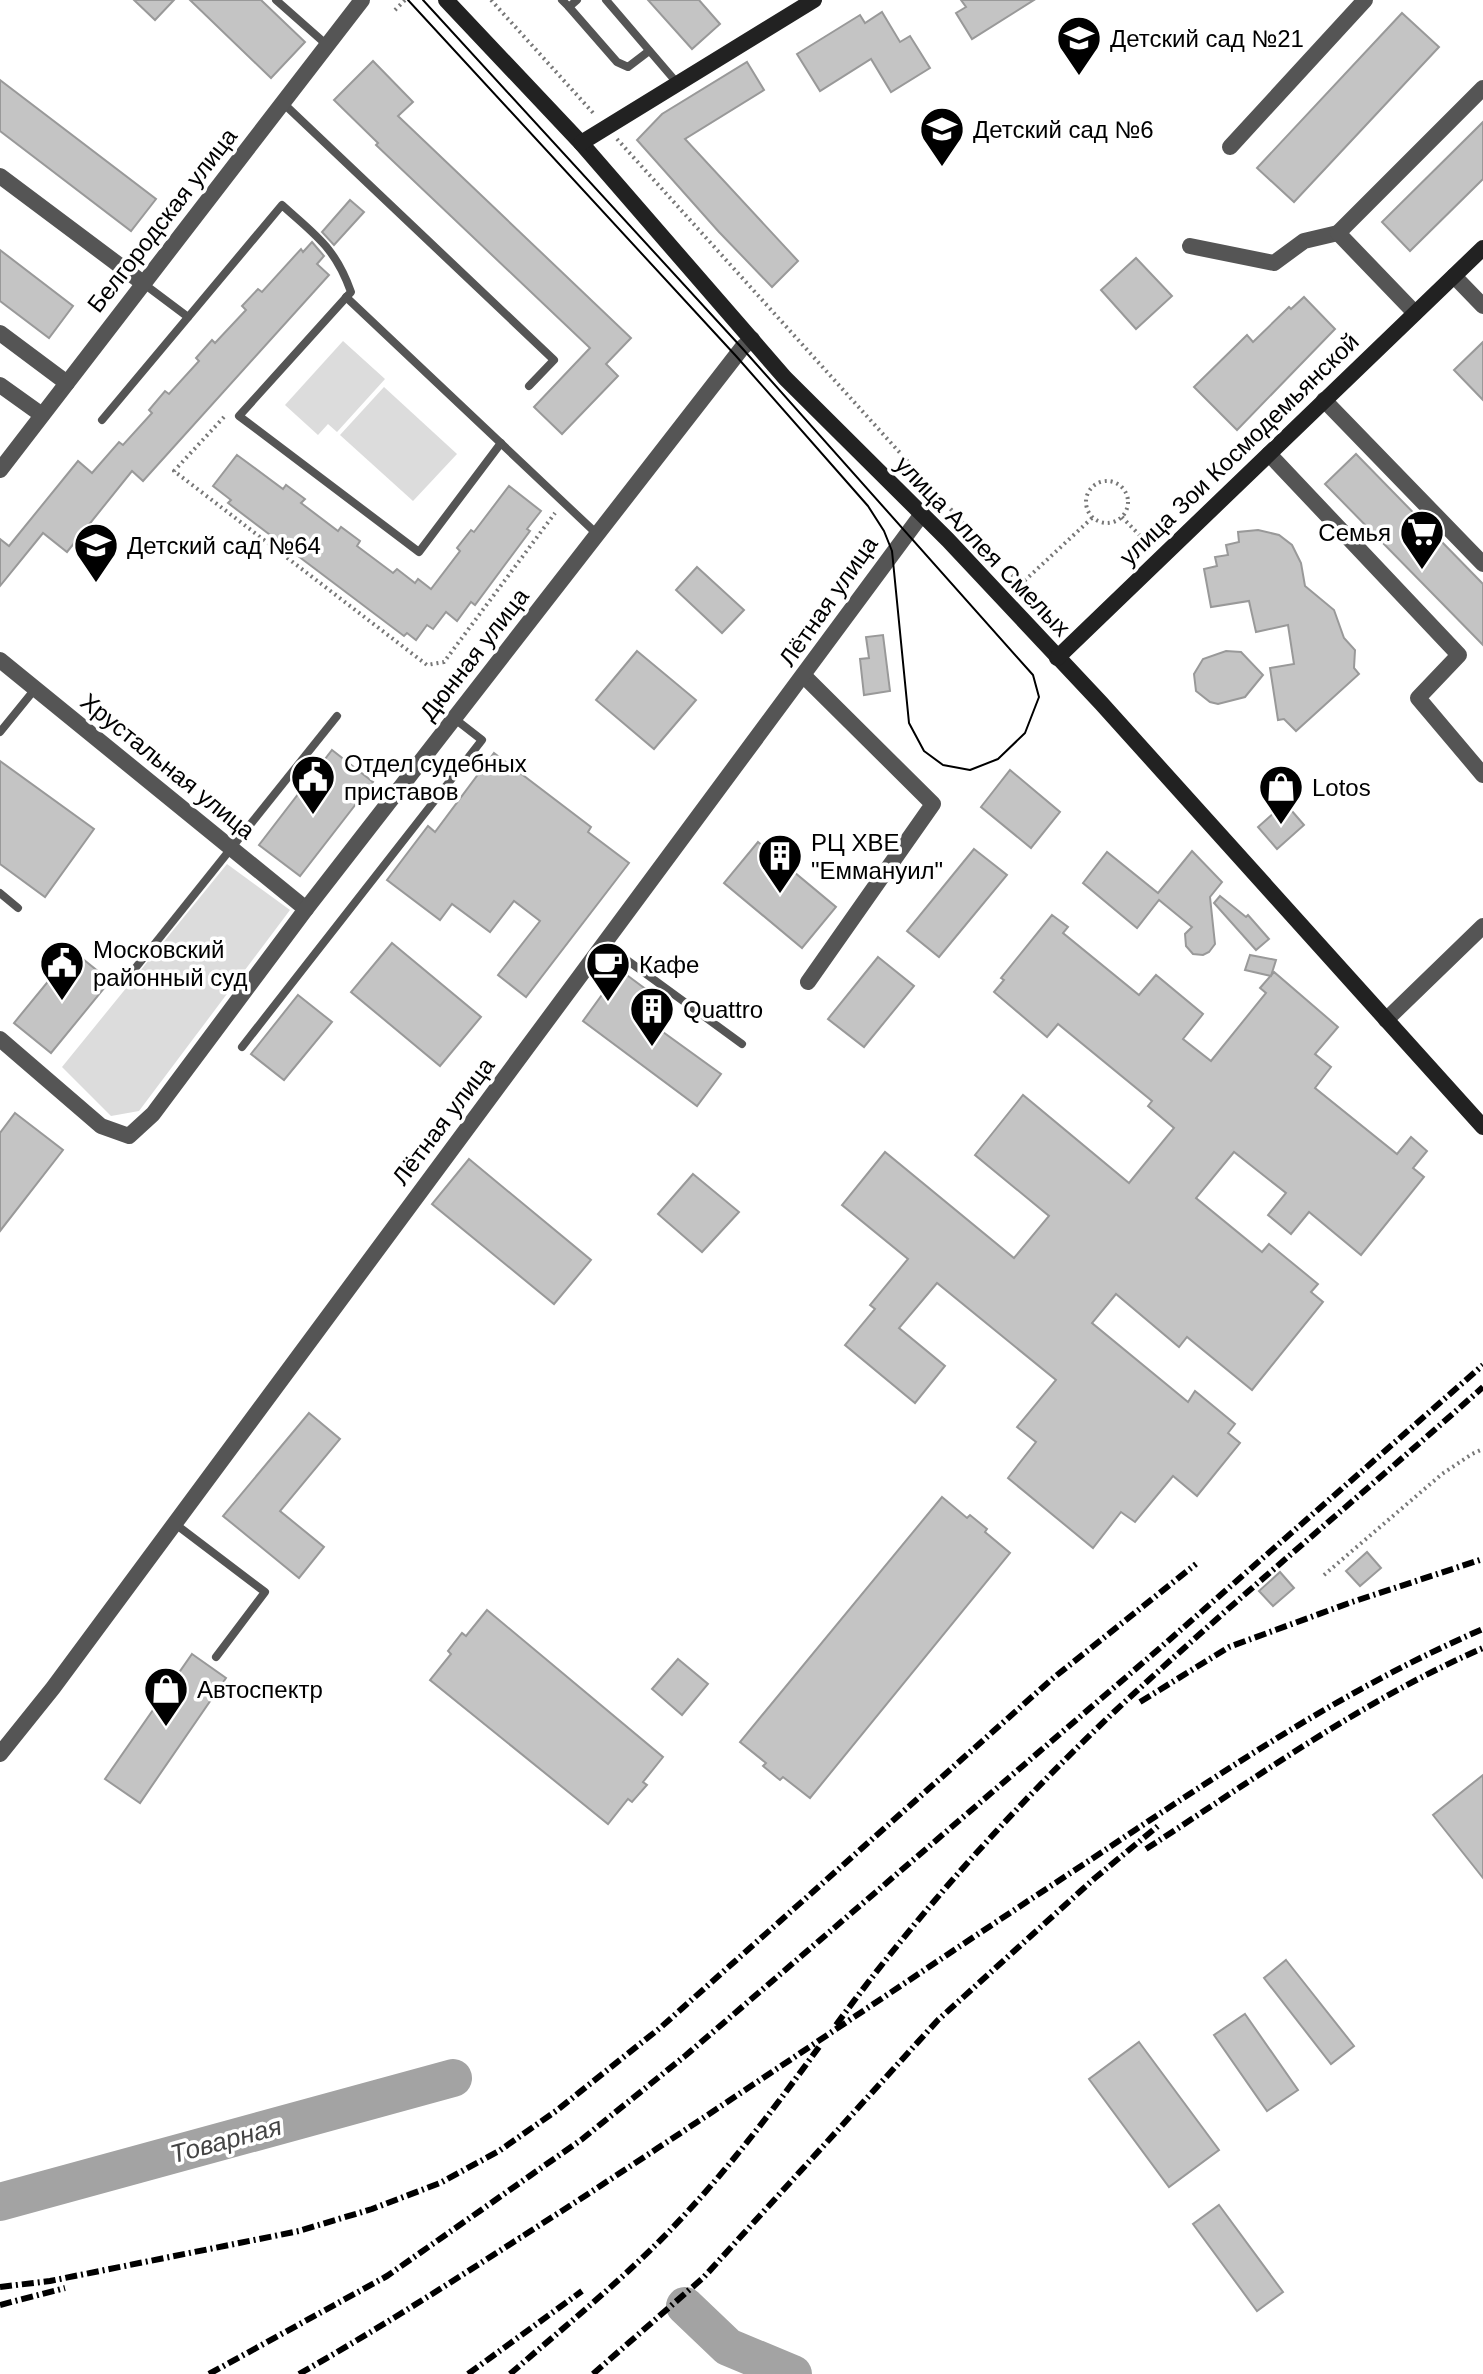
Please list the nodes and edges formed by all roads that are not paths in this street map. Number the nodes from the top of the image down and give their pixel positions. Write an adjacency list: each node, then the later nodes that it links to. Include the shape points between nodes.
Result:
1 (276, 0): 9 (lane)
2 (362, 0): 9 (street, Белгородская улица)
3 (446, 0): 14 (main road, улица Аллея Смелых)
4 (577, 0): 8 (lane)
5 (606, 0): 10 (lane)
6 (1365, 0): 15 (street)
7 (807, 2): 11 (main road)
8 (566, 4): 10 (lane, via 617,62 628,67)
9 (327, 45): 13 (street, Белгородская улица)
10 (649, 51): 11 (lane)
11 (678, 84): 14 (main road)
12 (1483, 88): 17 (street)
13 (282, 103): 21 (street, Белгородская улица); 30 (lane, via 554,360)
14 (581, 143): 27 (main road, улица Аллея Смелых)
15 (1230, 147)
16 (0, 176): 21 (street)
17 (1338, 233): 18 (street, via 1304,241 1274,263); 24 (street)
18 (1190, 246)
19 (1483, 248): 20 (main road, улица Зои Космодемьянской)
20 (1454, 276): 23 (street); 24 (main road, улица Зои Космодемьянской)
21 (143, 283): 25 (lane); 28 (street, Белгородская улица)
22 (346, 297): 25 (lane, via 351,292 330,249 282,205); 34 (lane); 34 (lane, via 239,416 419,552)
23 (1483, 306)
24 (1415, 313): 31 (main road, улица Зои Космодемьянской)
25 (188, 317): 33 (lane)
26 (0, 333): 28 (street)
27 (752, 339): 37 (main road, улица Аллея Смелых); 38 (street, Дюнная улица)
28 (67, 383): 32 (street, Белгородская улица)
29 (0, 385): 32 (street)
30 (529, 386)
31 (1324, 400): 35 (main road, улица Зои Космодемьянской); 39 (street)
32 (42, 415): 36 (street, Белгородская улица)
33 (102, 420)
34 (501, 443): 38 (lane)
35 (1269, 454): 40 (main road, улица Зои Космодемьянской); 47 (street, via 1459,655 1418,698)
36 (0, 470)
37 (922, 514): 40 (main road, улица Аллея Смелых); 42 (street, Лётная улица)
38 (597, 534): 45 (street, Дюнная улица)
39 (1483, 564)
40 (1057, 658): 56 (main road, улица Аллея Смелых)
41 (0, 660): 43 (street, Хрустальная улица)
42 (804, 676): 53 (street, Лётная улица); 55 (street, via 933,804)
43 (35, 688): 46 (lane); 48 (street, Хрустальная улица)
44 (337, 716): 48 (lane)
45 (454, 718): 51 (street, Дюнная улица); 59 (lane, via 482,740)
46 (0, 732)
47 (1483, 775)
48 (232, 849): 51 (street, Хрустальная улица); 54 (lane)
49 (0, 893): 50 (lane)
50 (18, 908)
51 (306, 909): 57 (street, Дюнная улица, via 153,1114 129,1136 101,1126)
52 (1483, 926): 56 (street)
53 (605, 944): 58 (lane); 61 (street, Лётная улица)
54 (133, 971)
55 (808, 982)
56 (1386, 1020): 60 (main road, улица Аллея Смелых)
57 (0, 1039)
58 (742, 1044)
59 (242, 1047)
60 (1483, 1127)
61 (173, 1523): 62 (lane, via 265,1592); 63 (street, Лётная улица)
62 (216, 1657)
63 (0, 1754)

